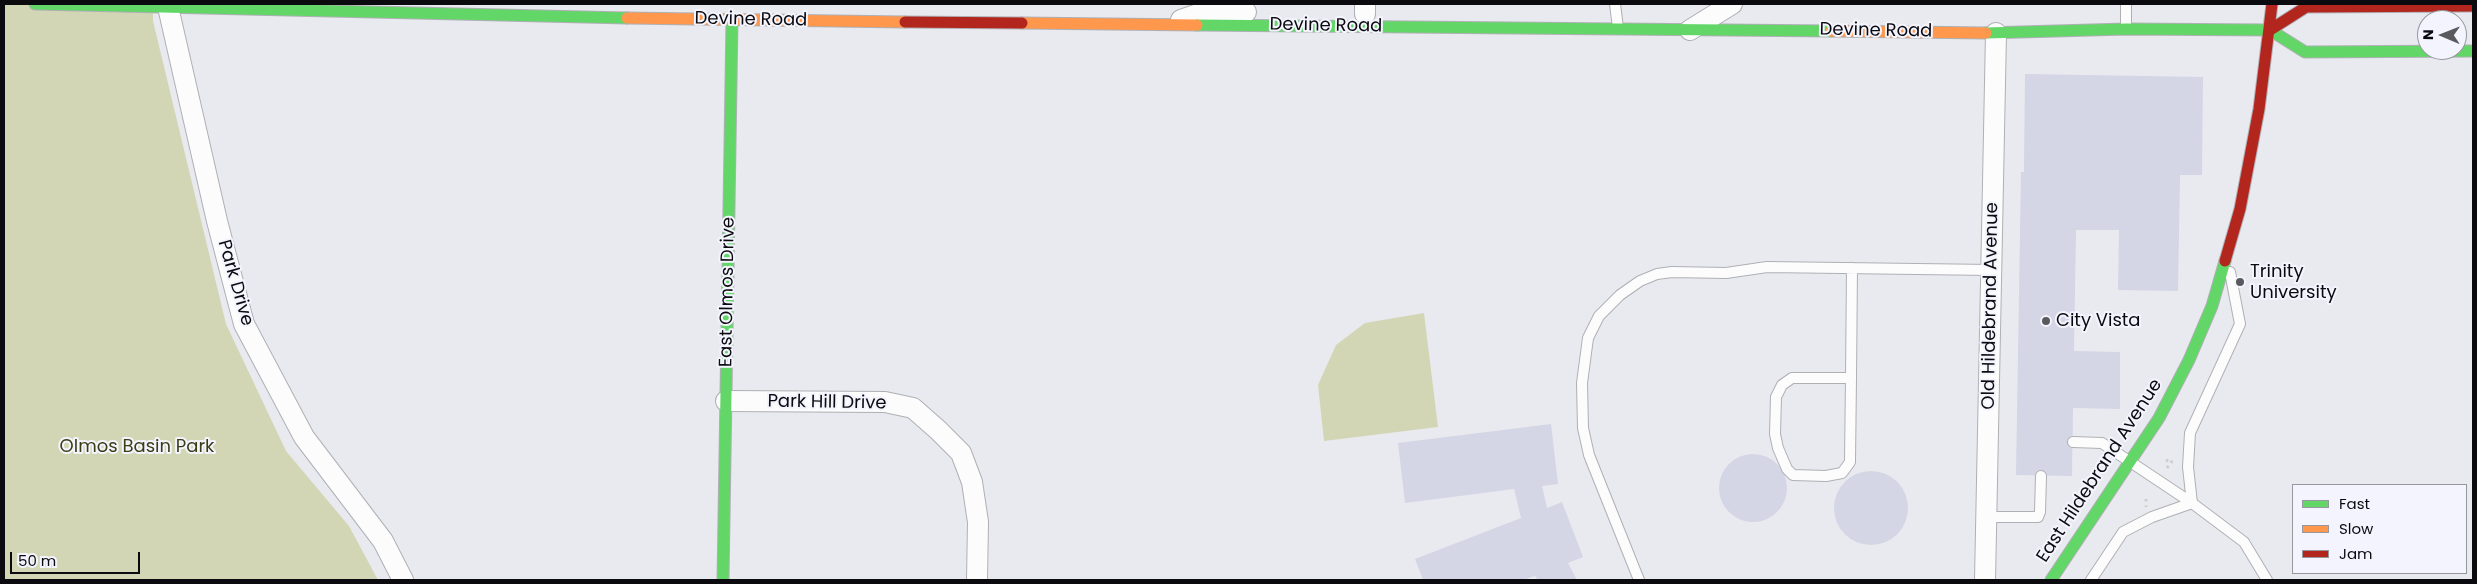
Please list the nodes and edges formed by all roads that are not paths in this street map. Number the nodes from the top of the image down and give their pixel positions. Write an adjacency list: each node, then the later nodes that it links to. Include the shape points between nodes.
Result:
1 (35, 4): 9 (street, Devine Road)
2 (1614, 4): 14 (lane)
3 (1732, 4): 16 (street)
4 (2126, 4): 15 (lane)
5 (2272, 4): 17 (street, East Hildebrand Avenue)
6 (2373, 5): 7 (street); 17 (street, via 2306,6)
7 (2439, 5): 8 (street)
8 (2473, 6)
9 (168, 7): 11 (street, Devine Road); 30 (street, Park Drive, via 244,324 304,437 384,541)
10 (1365, 9): 12 (street, Devine Road, via 1207,11); 13 (street, Devine Road, via 1454,15)
11 (733, 12): 12 (street, Devine Road); 24 (street, East Olmos Drive)
12 (1168, 24): 13 (street, Devine Road)
13 (1483, 28): 14 (street, Devine Road)
14 (1618, 29): 16 (street, Devine Road)
15 (2126, 29): 17 (street, Devine Road); 18 (street, Devine Road)
16 (1690, 30): 18 (street, Devine Road)
17 (2270, 30): 19 (street, via 2305,52); 20 (street, East Hildebrand Avenue, via 2246,172)
18 (1996, 33): 22 (street, Old Hildebrand Avenue)
19 (2473, 51)
20 (2227, 253): 26 (street, East Hildebrand Avenue, via 2212,306 2189,360 2159,418); 28 (lane, via 2240,324 2190,433 2188,467)
21 (1852, 268): 22 (lane); 23 (lane); 33 (lane, via 1767,267 1726,273 1657,274 1620,295 1599,316 1588,338 1583,374 1583,428 1589,454)
22 (1992, 270): 29 (street, Old Hildebrand Avenue)
23 (1851, 378): 23 (lane, via 1850,462 1842,473 1793,475 1787,469 1775,434 1776,397 1782,385 1792,378)
24 (726, 401): 31 (street, East Olmos Drive); 32 (street, Park Hill Drive, via 885,402 913,408 960,453 972,482 978,522)
25 (2072, 442): 26 (lane, via 2102,443)
26 (2130, 461): 28 (lane); 35 (street, East Hildebrand Avenue)
27 (2041, 476): 29 (lane, via 2038,516)
28 (2192, 503): 36 (lane, via 2152,517 2123,532); 37 (lane, via 2244,542)
29 (1987, 517): 34 (street, Old Hildebrand Avenue)
30 (403, 580)
31 (723, 580)
32 (977, 580)
33 (1639, 580)
34 (1985, 580)
35 (2051, 580)
36 (2091, 580)
37 (2267, 580)

